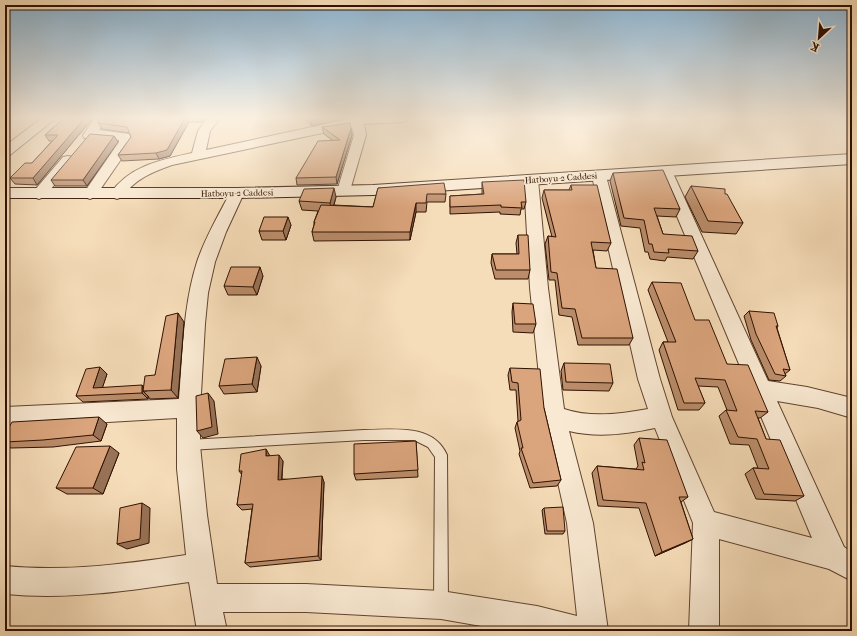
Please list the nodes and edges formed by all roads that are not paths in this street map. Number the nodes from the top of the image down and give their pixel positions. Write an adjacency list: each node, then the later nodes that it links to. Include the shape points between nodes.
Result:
1 (78, 148): 14 (street)
2 (122, 148): 15 (street)
3 (200, 148): 6 (street)
4 (233, 148): 6 (street)
5 (357, 148): 11 (street)
6 (198, 155): 16 (street, via 147,169 129,179)
7 (852, 160): 8 (main road, Hatboyu-2 Caddesi)
8 (665, 171): 9 (main road, Hatboyu-2 Caddesi); 17 (street)
9 (600, 176): 10 (main road, Hatboyu-2 Caddesi); 21 (street)
10 (531, 180): 11 (main road, Hatboyu-2 Caddesi); 20 (street, via 539,288)
11 (344, 191): 13 (main road, Hatboyu-2 Caddesi)
12 (5, 193): 14 (main road, Hatboyu-2 Caddesi)
13 (237, 193): 16 (main road, Hatboyu-2 Caddesi); 18 (street, via 214,238 203,273 197,308)
14 (39, 194): 15 (main road, Hatboyu-2 Caddesi)
15 (90, 194): 16 (main road, Hatboyu-2 Caddesi)
16 (117, 194)
17 (761, 390): 19 (street, via 829,400); 25 (street)
18 (188, 408): 22 (street); 23 (street)
19 (852, 408)
20 (554, 415): 21 (street, via 575,422 598,425); 32 (street, via 580,523)
21 (661, 417): 24 (street)
22 (5, 418)
23 (188, 445): 26 (street); 29 (lane, via 364,435 414,435 423,438 441,455)
24 (706, 522): 25 (street); 33 (street)
25 (843, 562)
26 (199, 567): 27 (street, via 59,584); 28 (street)
27 (5, 580)
28 (206, 598): 29 (street, via 306,598); 30 (street)
29 (441, 605): 31 (street, via 537,621)
30 (212, 631)
31 (577, 631)
32 (593, 631)
33 (704, 631)

